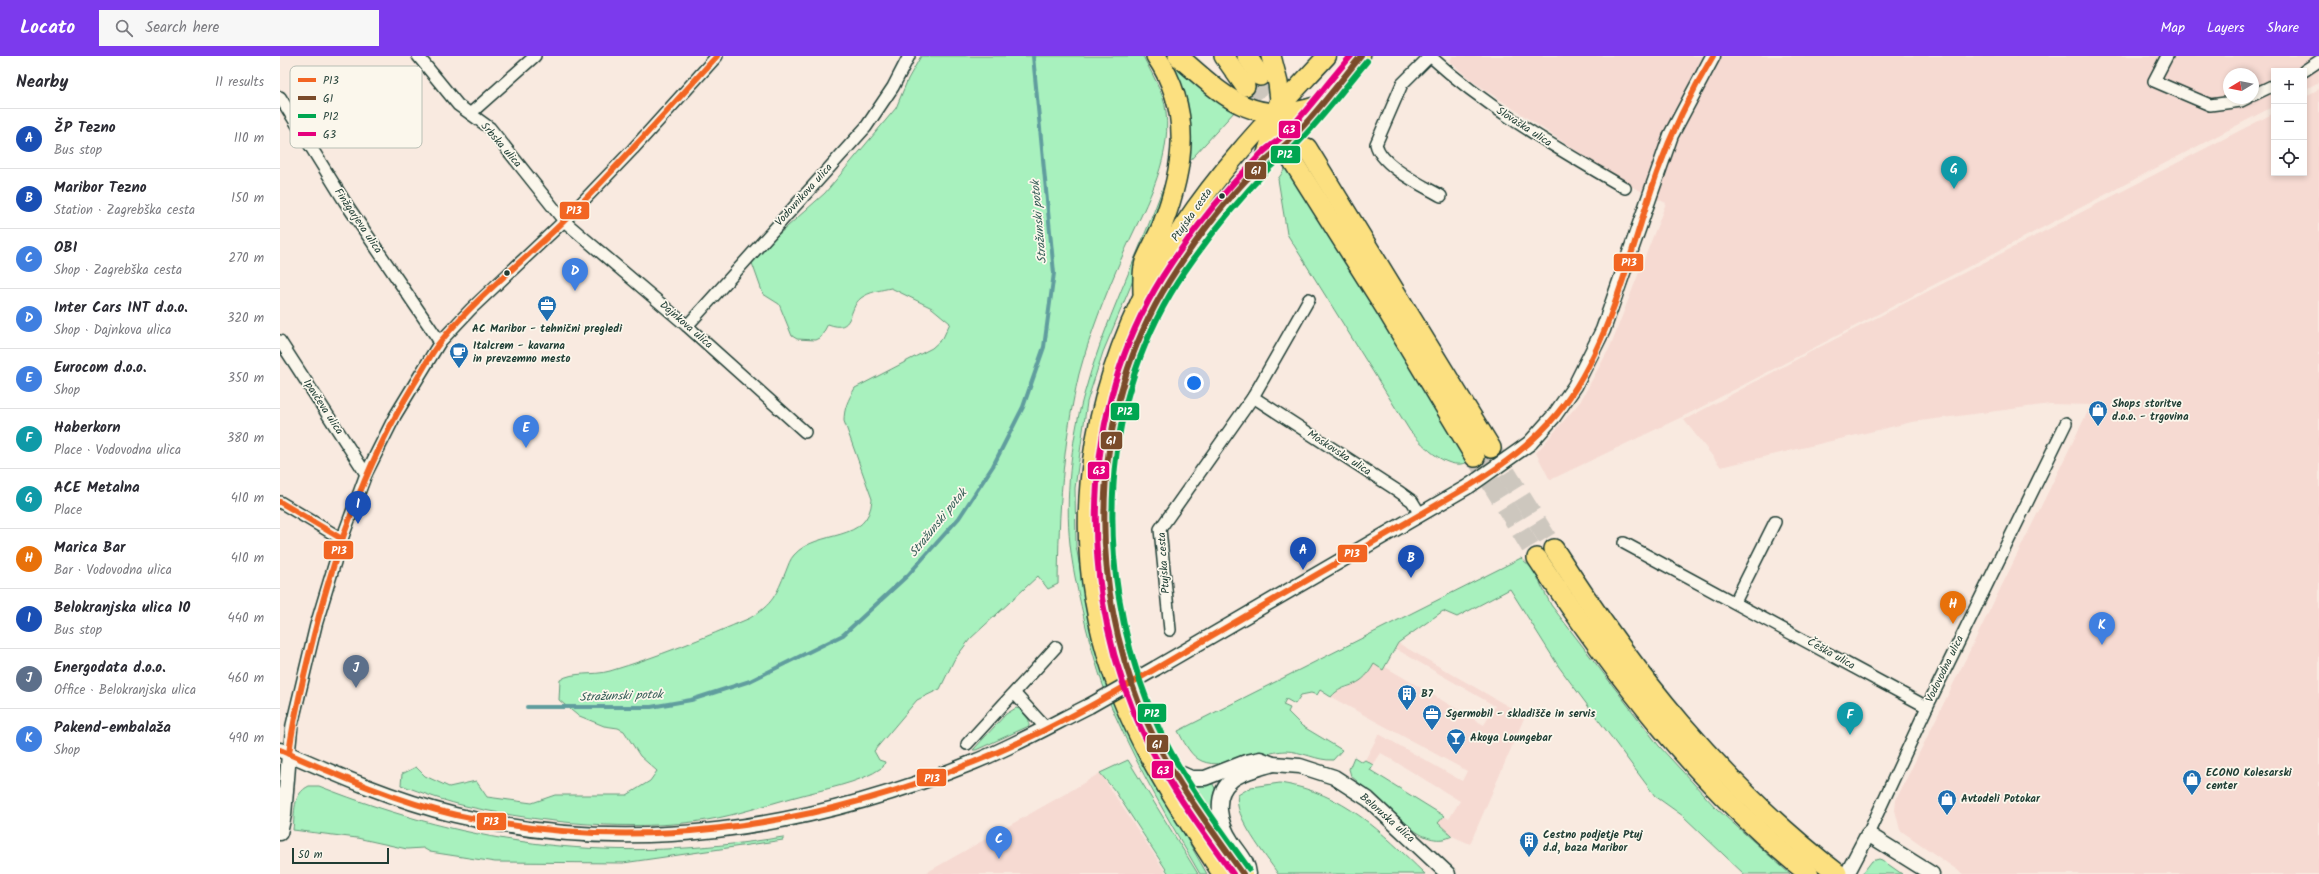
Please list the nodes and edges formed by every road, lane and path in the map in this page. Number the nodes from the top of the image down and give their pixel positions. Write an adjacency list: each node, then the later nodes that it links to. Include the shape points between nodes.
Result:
1 (418, 56): 24 (street, Srbska ulica, via 442,88 458,105)
2 (535, 56): 24 (street)
3 (717, 56): 33 (street, via 634,149)
4 (909, 56): 36 (street, Vodovnikova ulica, via 893,87 866,127)
5 (1156, 56): 34 (highway, via 1175,96 1182,136 1178,177 1145,264)
6 (1178, 56): 26 (highway, via 1226,96 1259,112)
7 (1224, 56): 18 (highway)
8 (1246, 56): 17 (highway)
9 (1271, 56): 26 (highway, via 1280,90 1280,100)
10 (1327, 56): 26 (main road, Ptujska cesta)
11 (1361, 56): 23 (main road, Ptujska cesta)
12 (1430, 56): 31 (street, Slovaška ulica, via 1469,89 1526,130); 32 (street, via 1402,84 1376,144 1378,151 1388,162)
13 (1713, 56): 44 (street, bridge, via 1671,135 1603,330 1575,386 1554,416 1530,443 1469,486)
14 (2167, 56): 22 (street, via 2154,81 2210,105)
15 (2319, 61): 16 (street)
16 (2307, 69)
17 (1260, 76)
18 (1245, 86)
19 (2271, 86): 20 (street)
20 (2259, 92)
21 (280, 98): 25 (street, Finžgarjeva ulica)
22 (2223, 103)
23 (1318, 106): 26 (highway, via 1294,113); 29 (main road, Ptujska cesta, via 1288,142)
24 (471, 113): 33 (street, Srbska ulica, via 490,128)
25 (290, 114)
26 (1275, 114): 29 (highway, via 1276,124); 34 (main road, Ptujska cesta, via 1242,150 1185,223)
27 (311, 148): 38 (street, Finžgarjeva ulica)
28 (1307, 148): 30 (highway, via 1483,452 1386,309)
29 (1265, 160): 59 (main road, Ptujska cesta, via 1201,236 1165,287 1134,347 1113,426 1105,476 1104,548 1120,640 1140,704)
30 (1292, 160)
31 (1625, 188)
32 (1441, 196)
33 (564, 221): 36 (street, Dajnkova ulica); 38 (street, via 470,309)
34 (1143, 293): 63 (main road, Ptujska cesta, via 1108,379 1098,424 1090,477 1088,521 1093,587 1105,648 1127,710 1151,760)
35 (1309, 299): 39 (street, Ptujska cesta)
36 (687, 326): 41 (street, Dajnkova ulica)
37 (280, 341): 42 (street, Ipavčeva ulica)
38 (440, 342): 42 (street, via 395,416)
39 (1253, 397): 44 (street, Moskovska ulica, via 1398,491 1412,501); 51 (street, Ptujska cesta, via 1160,529)
40 (2066, 422): 54 (street, Vodovodna ulica)
41 (806, 432)
42 (366, 474): 46 (street)
43 (280, 502): 46 (street)
44 (1420, 514): 55 (street, bridge, via 1156,668)
45 (1775, 522): 50 (street)
46 (342, 538): 57 (street, via 316,625)
47 (1624, 543): 50 (street, Češka ulica)
48 (1554, 549): 62 (highway, via 1627,657 1693,738 1740,789 1774,820)
49 (1537, 558): 67 (highway, via 1609,661 1680,751 1733,806)
50 (1735, 602): 54 (street, Češka ulica)
51 (1170, 630)
52 (1056, 647): 53 (street)
53 (1015, 694): 55 (street); 56 (street)
54 (1927, 707): 61 (street, Vodovodna ulica)
55 (1046, 728): 57 (street, via 975,762 868,800 810,816 756,826 657,835 558,832 491,823 455,815 368,788)
56 (967, 744)
57 (284, 752): 60 (street)
58 (1273, 764): 59 (street, via 1260,759 1205,778 1191,778); 65 (street, via 1233,779 1220,801 1224,828 1249,866); 66 (street, Beloruska ulica, via 1300,766 1334,777 1368,799)
59 (1173, 770): 64 (main road, Ptujska cesta)
60 (280, 833)
61 (1868, 834): 62 (street, Vodovodna ulica, via 1857,855); 68 (street)
62 (1842, 873)
63 (1222, 874)
64 (1243, 874)
65 (1250, 874)
66 (1448, 874)
67 (1809, 874)
68 (1932, 874)

